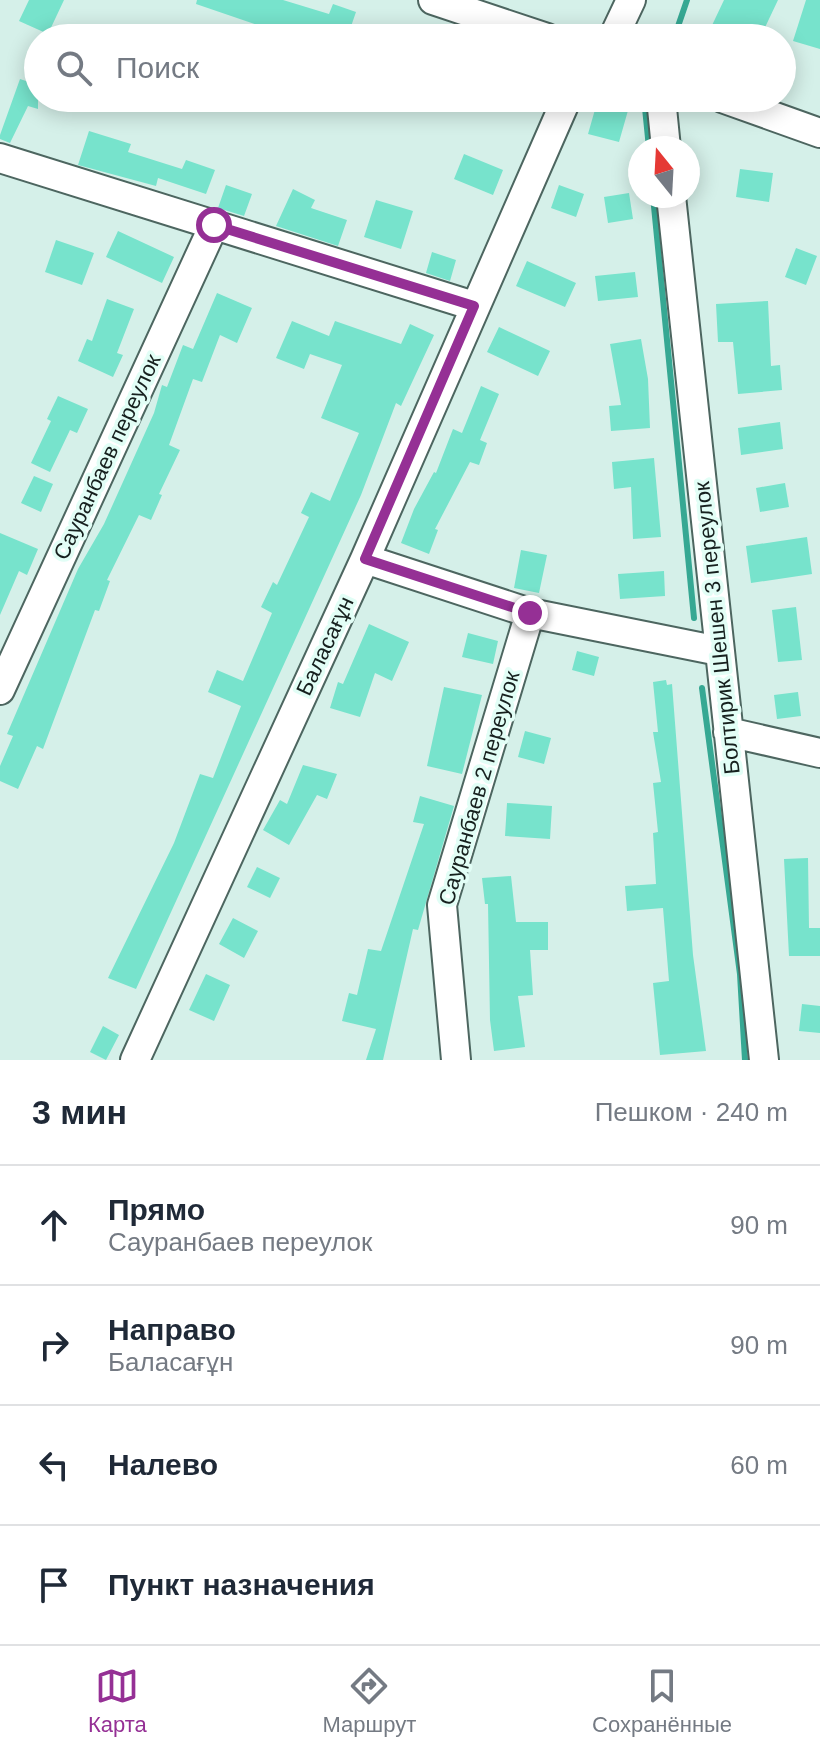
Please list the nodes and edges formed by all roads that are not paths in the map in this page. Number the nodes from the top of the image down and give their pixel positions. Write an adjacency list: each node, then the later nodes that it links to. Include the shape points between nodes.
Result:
1 (433, 0): 3 (street)
2 (631, 0): 4 (street)
3 (505, 24)
4 (620, 24)
5 (561, 112): 13 (street, Баласағұн)
6 (662, 112): 9 (street)
7 (761, 112): 8 (street)
8 (820, 133)
9 (665, 136)
10 (0, 158): 12 (street)
11 (672, 208): 16 (street, Болтирик Шешен 3 переулок)
12 (214, 225): 13 (street); 17 (street, Сауранбаев переулок)
13 (474, 306): 14 (street, Баласағұн)
14 (365, 559): 15 (street); 20 (street, Баласағұн)
15 (530, 613): 16 (street); 21 (street, Сауранбаев 2 переулок, via 442,905)
16 (719, 651): 18 (street, Болтирик Шешен 3 переулок)
17 (0, 690)
18 (728, 732): 19 (street); 22 (street, Болтирик Шешен 3 переулок)
19 (820, 753)
20 (135, 1060)
21 (456, 1060)
22 (764, 1060)

